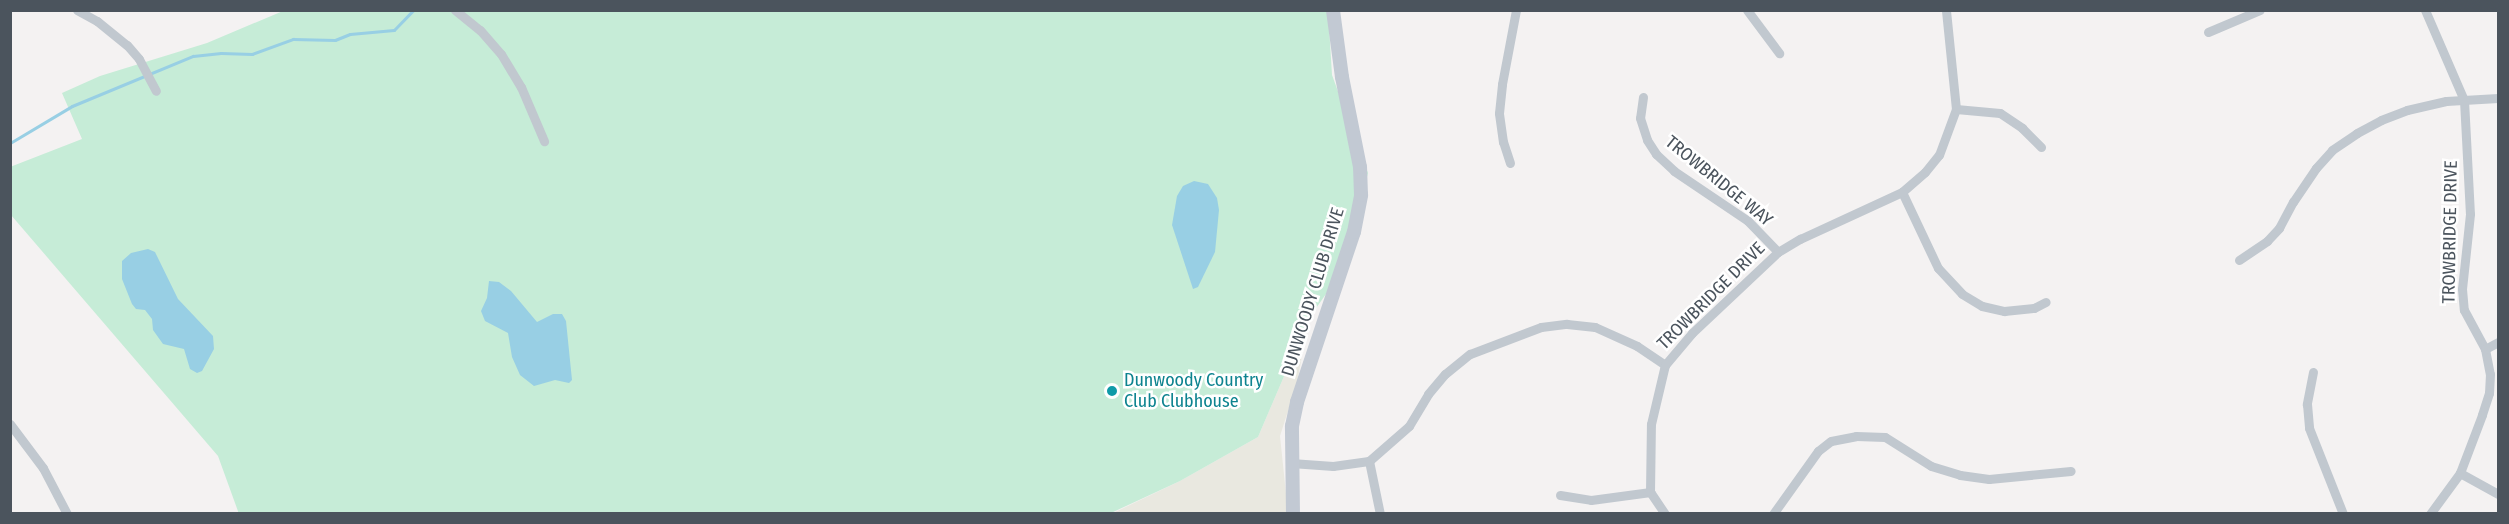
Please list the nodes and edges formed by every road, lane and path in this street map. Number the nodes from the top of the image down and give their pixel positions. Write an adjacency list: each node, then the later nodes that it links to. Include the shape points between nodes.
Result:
1 (77, 10): 11 (street, via 128,45)
2 (455, 10): 16 (street, via 501,54 521,87)
3 (1333, 10): 29 (street, DUNWOODY CLUB DRIVE, via 1360,167 1361,195 1354,232 1297,402)
4 (1516, 10): 18 (street, via 1499,113)
5 (1747, 10): 10 (street)
6 (1946, 10): 15 (street, TROWBRIDGE DRIVE)
7 (2260, 10): 9 (street)
8 (2425, 10): 14 (street, TROWBRIDGE DRIVE)
9 (2208, 32)
10 (1779, 53)
11 (156, 91)
12 (1643, 97): 20 (street, TROWBRIDGE WAY, via 1640,118 1656,154 1674,171 1748,221)
13 (2499, 98): 14 (street)
14 (2464, 100): 21 (street, via 2408,110 2381,120 2332,150 2293,202 2279,228); 24 (street, TROWBRIDGE DRIVE, via 2470,214 2462,289 2468,320)
15 (1956, 109): 17 (street, via 2000,113); 19 (street, TROWBRIDGE DRIVE, via 1939,155)
16 (544, 141)
17 (2041, 147)
18 (1510, 163)
19 (1902, 192): 20 (street, TROWBRIDGE DRIVE, via 1800,238); 22 (street, via 1938,268 1962,294 1982,306 2004,311 2034,308)
20 (1778, 252): 25 (street, TROWBRIDGE DRIVE, via 1692,333)
21 (2239, 260)
22 (2046, 302)
23 (2499, 342): 24 (street)
24 (2485, 349): 31 (street, TROWBRIDGE DRIVE, via 2489,393)
25 (1665, 365): 28 (street, via 1637,346 1595,327 1541,327 1470,354 1428,394 1410,426); 32 (street, TROWBRIDGE DRIVE, via 1651,424)
26 (2313, 372): 40 (street, via 2307,404 2309,428)
27 (10, 424): 35 (street, via 43,468)
28 (1369, 461): 29 (street, via 1333,466); 37 (street)
29 (1291, 464): 36 (street, DUNWOODY CLUB DRIVE)
30 (2071, 471): 39 (street, via 1989,479 1960,475 1931,466 1885,436 1856,436 1831,441 1818,451)
31 (2460, 473): 33 (street); 41 (street, TROWBRIDGE DRIVE)
32 (1650, 492): 34 (street, via 1591,500); 38 (street)
33 (2499, 494)
34 (1560, 495)
35 (67, 513)
36 (1293, 513)
37 (1380, 513)
38 (1665, 513)
39 (1773, 513)
40 (2343, 513)
41 (2430, 513)

